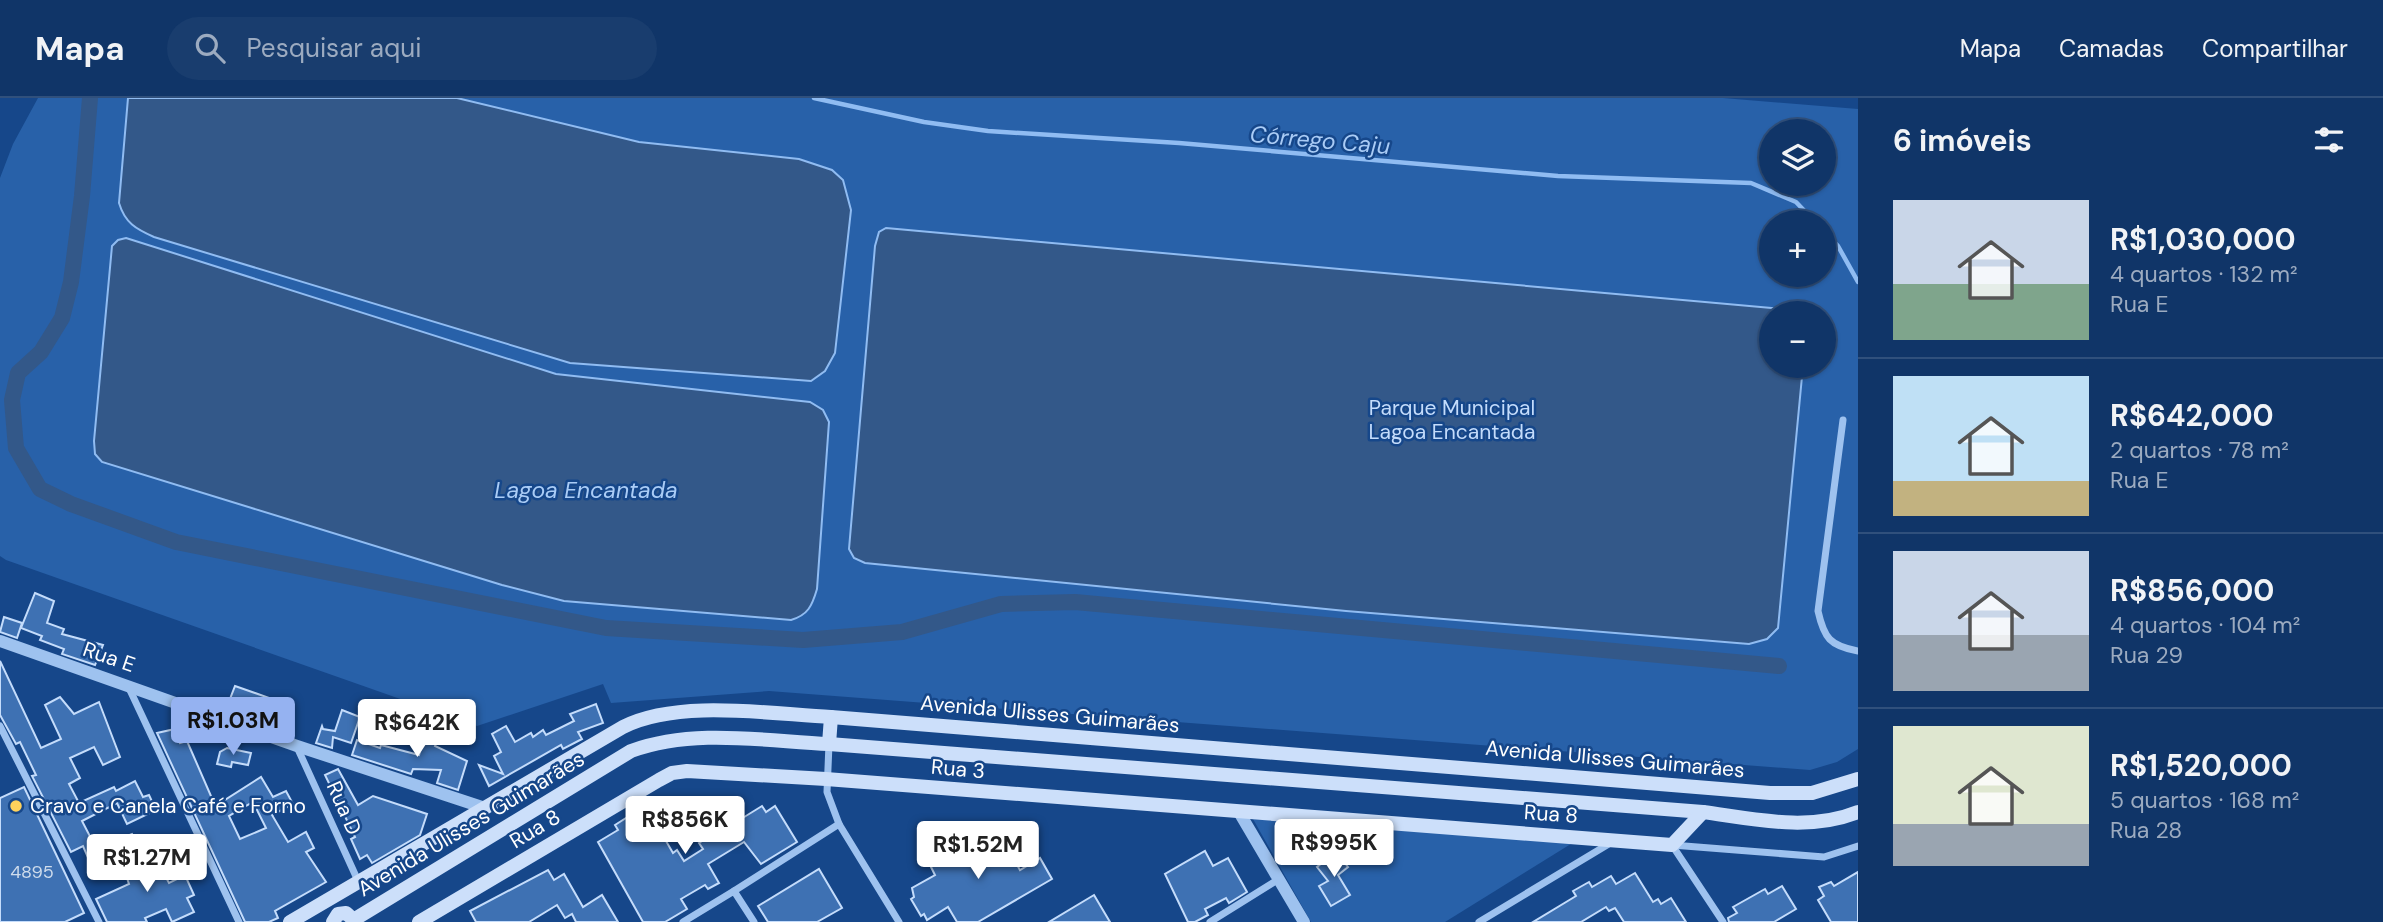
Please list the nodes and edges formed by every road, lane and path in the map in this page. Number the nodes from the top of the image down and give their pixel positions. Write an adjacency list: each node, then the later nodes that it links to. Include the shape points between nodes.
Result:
1 (1843, 421): 3 (street, via 1818,611 1823,633 1840,648)
2 (0, 641): 4 (street, Rua E)
3 (1858, 651)
4 (127, 684): 8 (street, Rua E); 27 (street)
5 (831, 717): 7 (main road); 11 (main road, Avenida Ulisses Guimarães, via 1770,793 1812,793); 12 (main road, Avenida Ulisses Guimarães, via 683,712 646,717)
6 (0, 726): 26 (street)
7 (829, 744): 10 (street); 15 (main road, Avenida Ulisses Guimarães); 25 (main road, Avenida Ulisses Guimarães, via 694,737 638,748)
8 (297, 746): 12 (street, Rua E); 21 (street, Rua D)
9 (672, 773): 10 (main road, Rua 3); 29 (main road, Rua 8)
10 (826, 779): 13 (main road, Rua 3); 16 (street)
11 (1858, 779)
12 (482, 807): 21 (main road, Avenida Ulisses Guimarães)
13 (1239, 812): 17 (main road, Rua 8); 20 (street)
14 (1858, 812): 15 (main road, Avenida Ulisses Guimarães, via 1823,822 1792,823)
15 (1703, 813): 18 (main road)
16 (839, 824): 22 (street); 32 (street)
17 (1615, 840): 18 (main road, Rua 8); 35 (street)
18 (1672, 845): 19 (street, Rua 8, via 1824,857); 36 (street)
19 (1858, 846)
20 (1279, 879): 33 (street); 34 (street)
21 (359, 883): 23 (main road, Avenida Ulisses Guimarães)
22 (734, 891): 30 (street); 31 (street)
23 (332, 898): 24 (main road); 28 (main road, Avenida Ulisses Guimarães)
24 (337, 918): 25 (main road, via 350,914)
25 (355, 921)
26 (99, 922)
27 (239, 922)
28 (290, 922)
29 (419, 922)
30 (683, 922)
31 (754, 922)
32 (899, 922)
33 (1210, 922)
34 (1304, 922)
35 (1479, 922)
36 (1723, 922)

